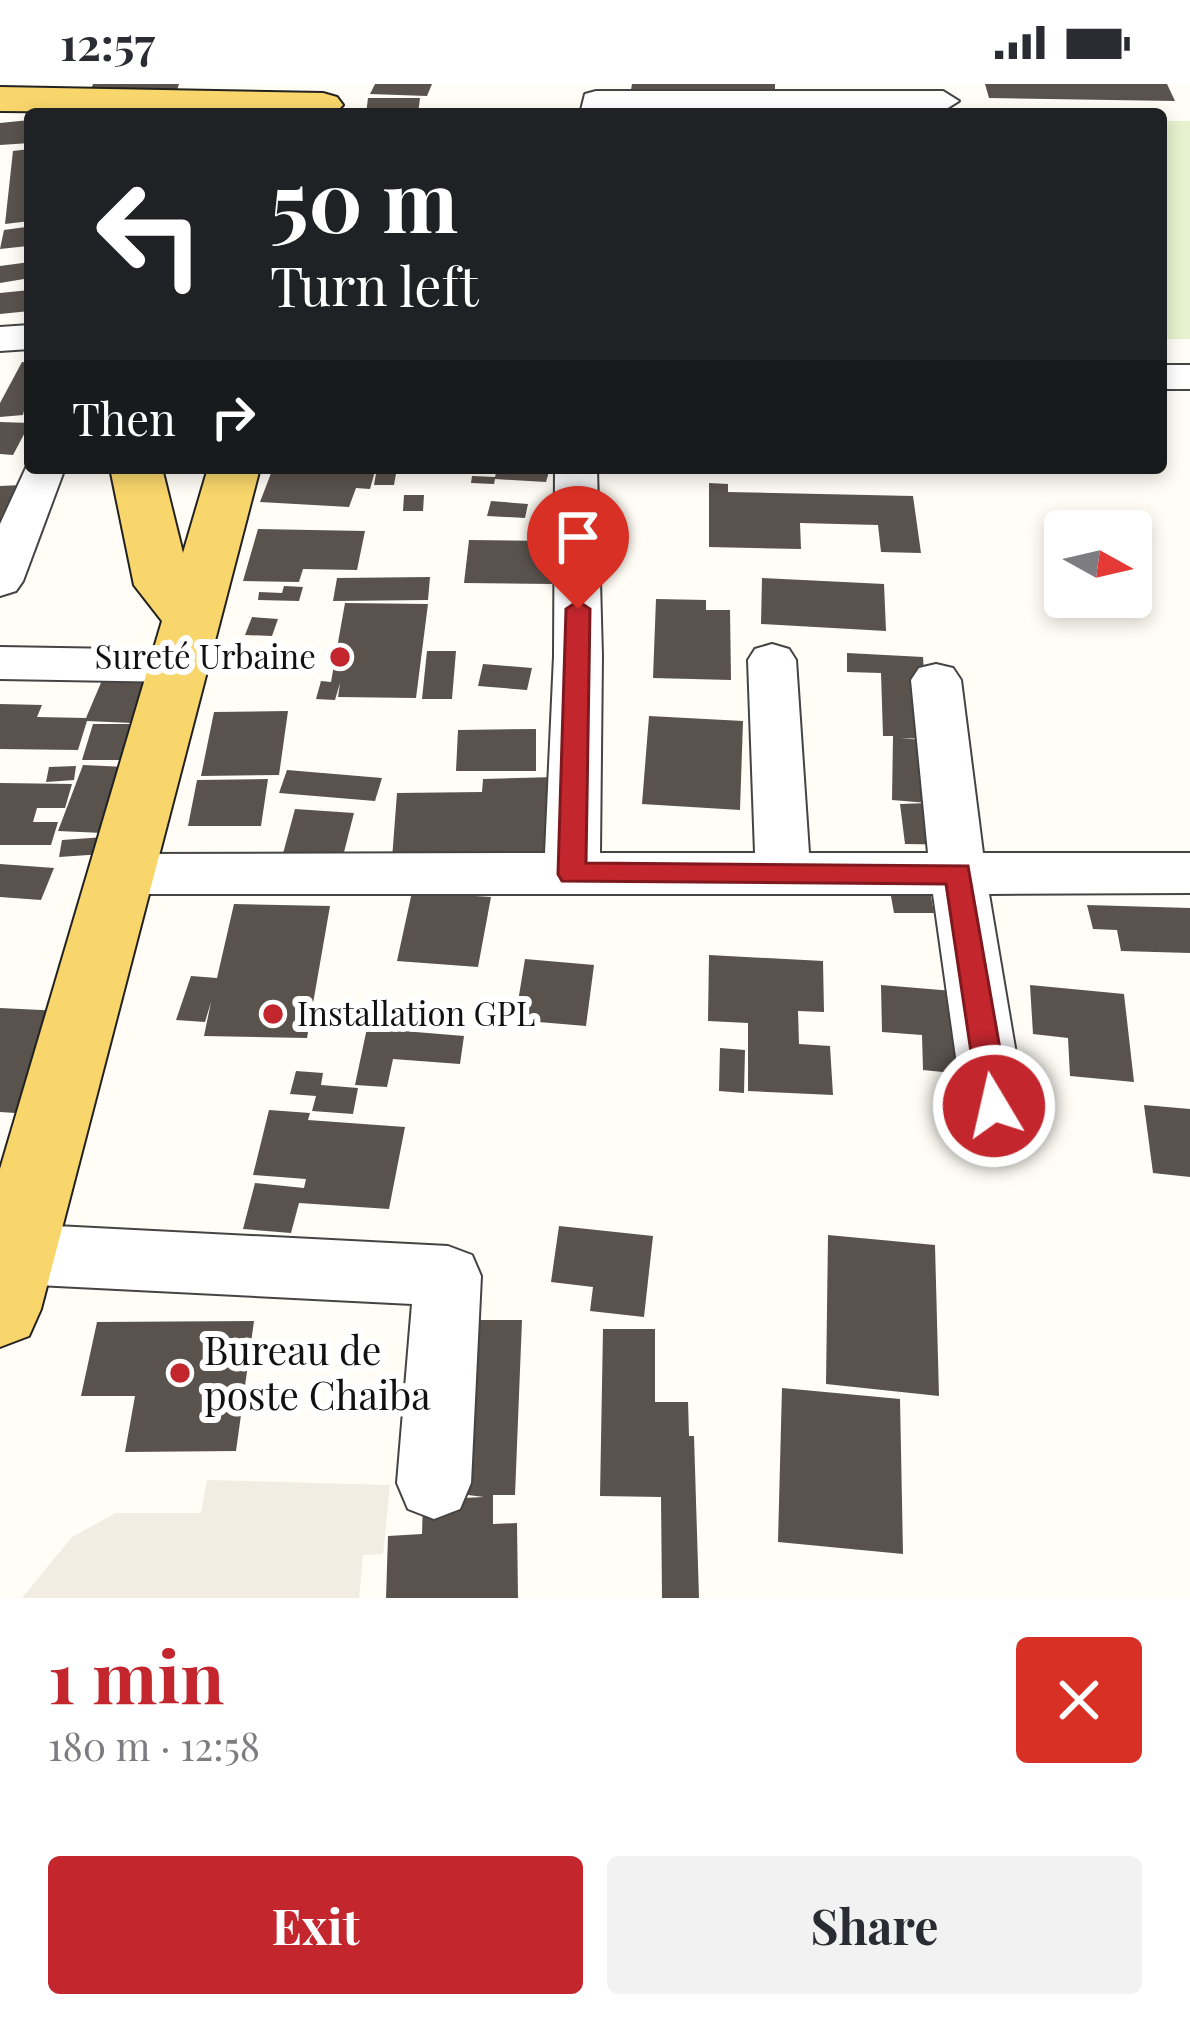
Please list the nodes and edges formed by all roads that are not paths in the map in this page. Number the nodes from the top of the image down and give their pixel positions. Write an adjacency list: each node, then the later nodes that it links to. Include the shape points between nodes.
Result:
1 (0, 99): 2 (main road)
2 (69, 99): 4 (main road)
3 (942, 100): 6 (street)
4 (324, 101)
5 (596, 108): 6 (street, via 596,101)
6 (762, 108)
7 (29, 474): 11 (street)
8 (137, 474): 12 (main road, via 162,585)
9 (233, 474): 12 (main road)
10 (576, 474): 18 (street)
11 (0, 581)
12 (186, 643): 14 (street); 17 (main road)
13 (772, 660): 19 (street)
14 (0, 663)
15 (936, 680): 20 (street)
16 (1190, 873): 20 (street)
17 (124, 874): 18 (street); 22 (main road)
18 (572, 874): 19 (street)
19 (783, 874): 20 (street)
20 (958, 874): 21 (street)
21 (994, 1106)
22 (9, 1282): 23 (street, via 448,1276)
23 (434, 1483)

